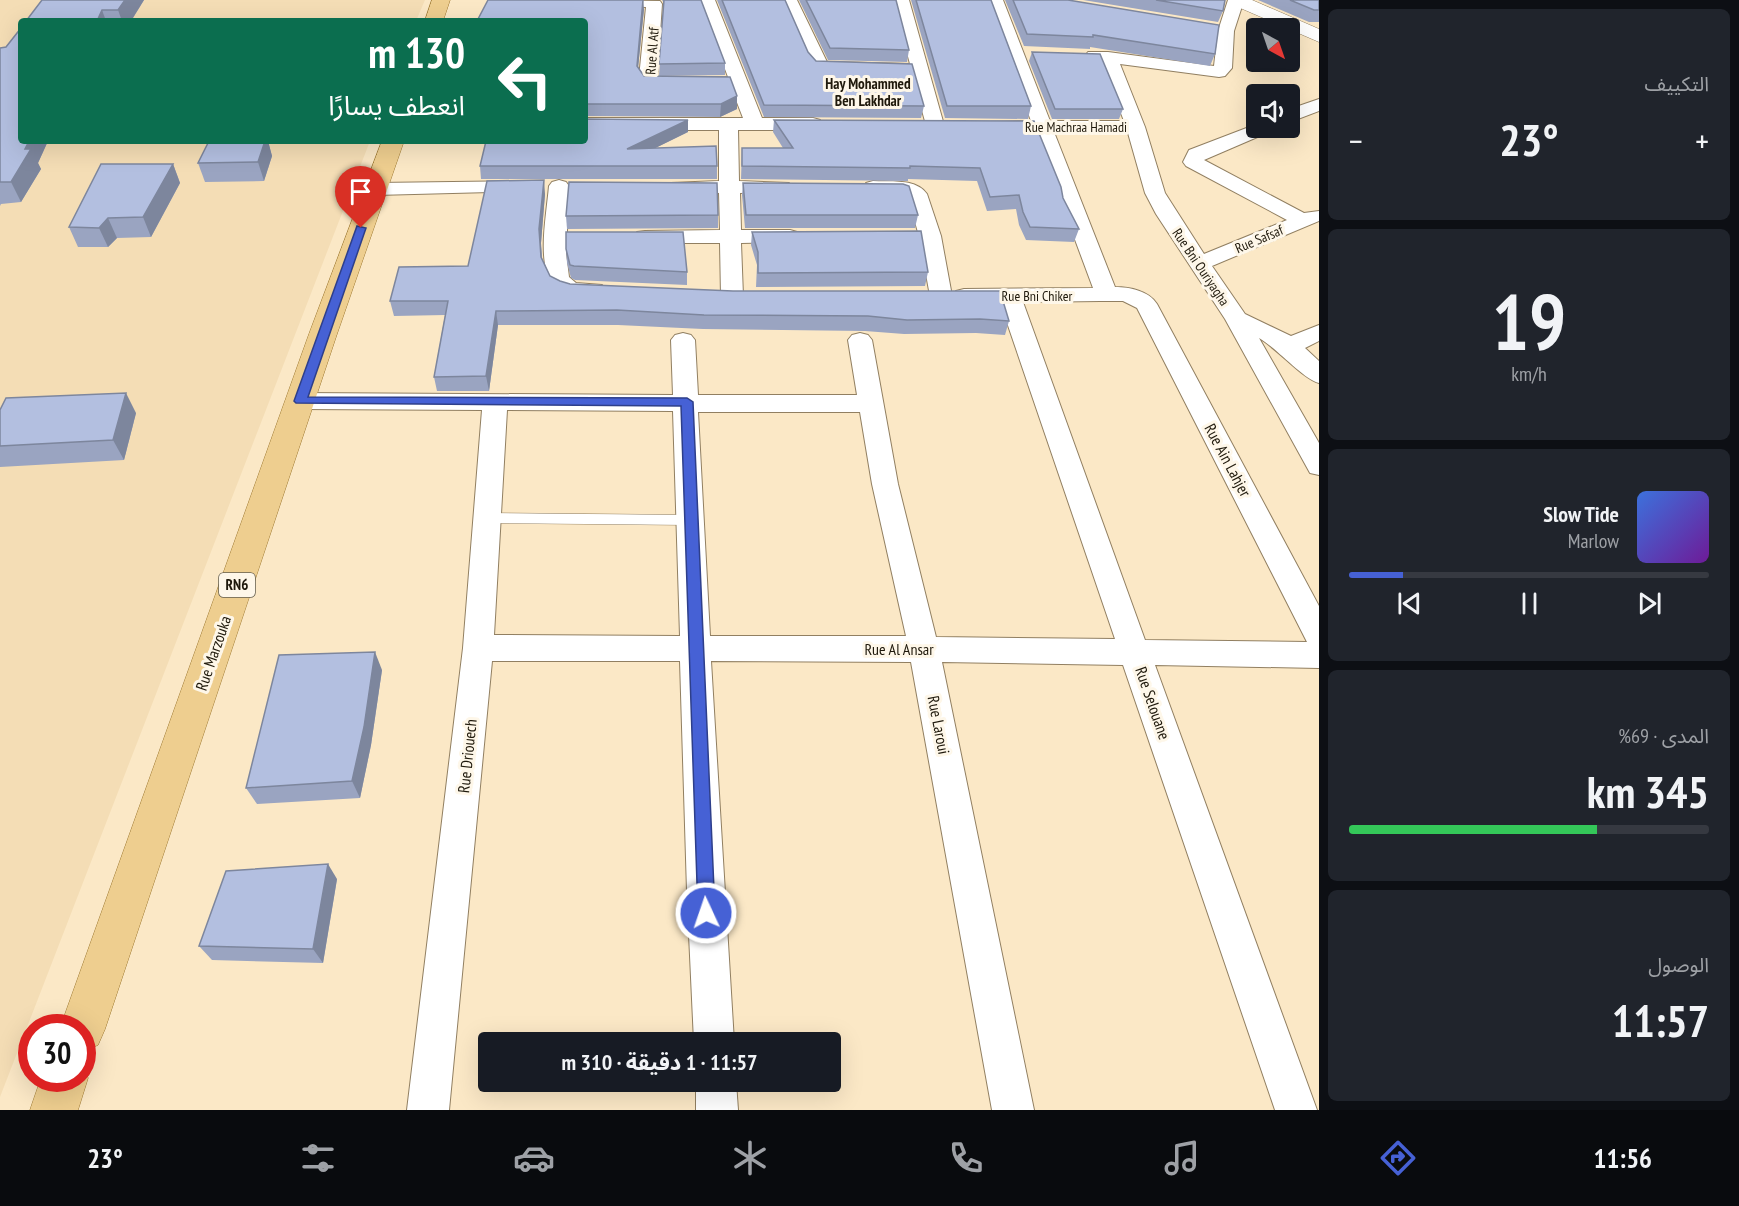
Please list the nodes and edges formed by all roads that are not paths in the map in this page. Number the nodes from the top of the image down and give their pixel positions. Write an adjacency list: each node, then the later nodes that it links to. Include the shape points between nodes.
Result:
1 (441, 0): 8 (main road)
2 (706, 0): 15 (street)
3 (789, 0): 14 (street, via 822,67)
4 (901, 0): 14 (street)
5 (995, 0): 10 (street)
6 (1236, 0): 9 (street); 13 (street, via 1221,30 1223,68 1216,73)
7 (578, 4): 15 (street, Rue Al Atf, via 654,4 648,78 652,83)
8 (435, 18)
9 (1319, 36)
10 (1015, 53): 11 (street); 26 (street)
11 (1038, 54)
12 (1073, 56): 13 (street)
13 (1107, 57): 27 (street, Rue Bni Ouriyagha)
14 (919, 69): 23 (street)
15 (739, 82): 18 (street)
16 (1319, 104): 17 (street)
17 (1300, 112)
18 (754, 123): 20 (street); 21 (street)
19 (588, 124): 20 (street)
20 (728, 124): 33 (street)
21 (833, 124)
22 (912, 125): 23 (street)
23 (935, 125): 24 (street)
24 (959, 126)
25 (982, 126): 26 (street, Rue Machraa Hamadi)
26 (1042, 127): 27 (street, Rue Machraa Hamadi); 48 (street)
27 (1136, 127): 45 (street, Rue Bni Ouriyagha, via 1155,193)
28 (1246, 134): 37 (street, via 1196,154 1193,162)
29 (392, 144): 36 (main road, Rue Marzouka / RN6)
30 (559, 186): 31 (street); 36 (street); 42 (street)
31 (582, 186)
32 (662, 187): 33 (street)
33 (731, 187): 34 (street); 38 (street)
34 (800, 187)
35 (858, 187): 41 (street, via 893,187 917,194)
36 (376, 189): 58 (main road, Rue Marzouka / RN6)
37 (1311, 217): 45 (street, Rue Safsaf)
38 (732, 236): 39 (street); 44 (street); 47 (street, via 742,296)
39 (814, 236)
40 (907, 236): 41 (street)
41 (930, 236): 50 (street)
42 (555, 237): 43 (street); 46 (street, via 557,277 563,285 571,289)
43 (578, 237)
44 (626, 237)
45 (1199, 264): 52 (street, Rue Bni Ouriyagha)
46 (617, 291)
47 (709, 295)
48 (1117, 295): 51 (street, Rue Bni Chiker); 65 (street, Rue Ain Lahjer, via 1146,304)
49 (918, 296): 50 (street, Rue Bni Chiker)
50 (941, 296): 51 (street, Rue Bni Chiker)
51 (1009, 296): 69 (street, Rue Selouane)
52 (1237, 319): 56 (street); 62 (street, Rue Bni Ouriyagha)
53 (1319, 332): 56 (street)
54 (683, 340): 60 (street)
55 (860, 340): 61 (street, Rue Laroui)
56 (1290, 346): 57 (street)
57 (1319, 375)
58 (300, 401): 59 (street); 71 (main road, Rue Marzouka / RN6)
59 (495, 401): 60 (street); 63 (street, Rue Driouech)
60 (687, 402): 61 (street); 64 (street)
61 (871, 404): 68 (street, Rue Laroui, via 885,484)
62 (1319, 466)
63 (487, 518): 64 (lane); 67 (street, Rue Driouech)
64 (691, 520): 66 (street)
65 (1319, 635)
66 (696, 647): 67 (street, Rue Al Ansar); 68 (street, Rue Al Ansar); 72 (street)
67 (478, 648): 76 (street, Rue Driouech)
68 (924, 649): 69 (street, Rue Al Ansar); 78 (street, Rue Laroui)
69 (1135, 651): 70 (street, Rue Al Ansar); 79 (street, Rue Selouane)
70 (1319, 655)
71 (87, 1014)
72 (713, 1032)
73 (60, 1092): 75 (main road)
74 (716, 1092): 77 (street)
75 (54, 1110)
76 (428, 1110)
77 (717, 1110)
78 (1013, 1110)
79 (1296, 1110)

